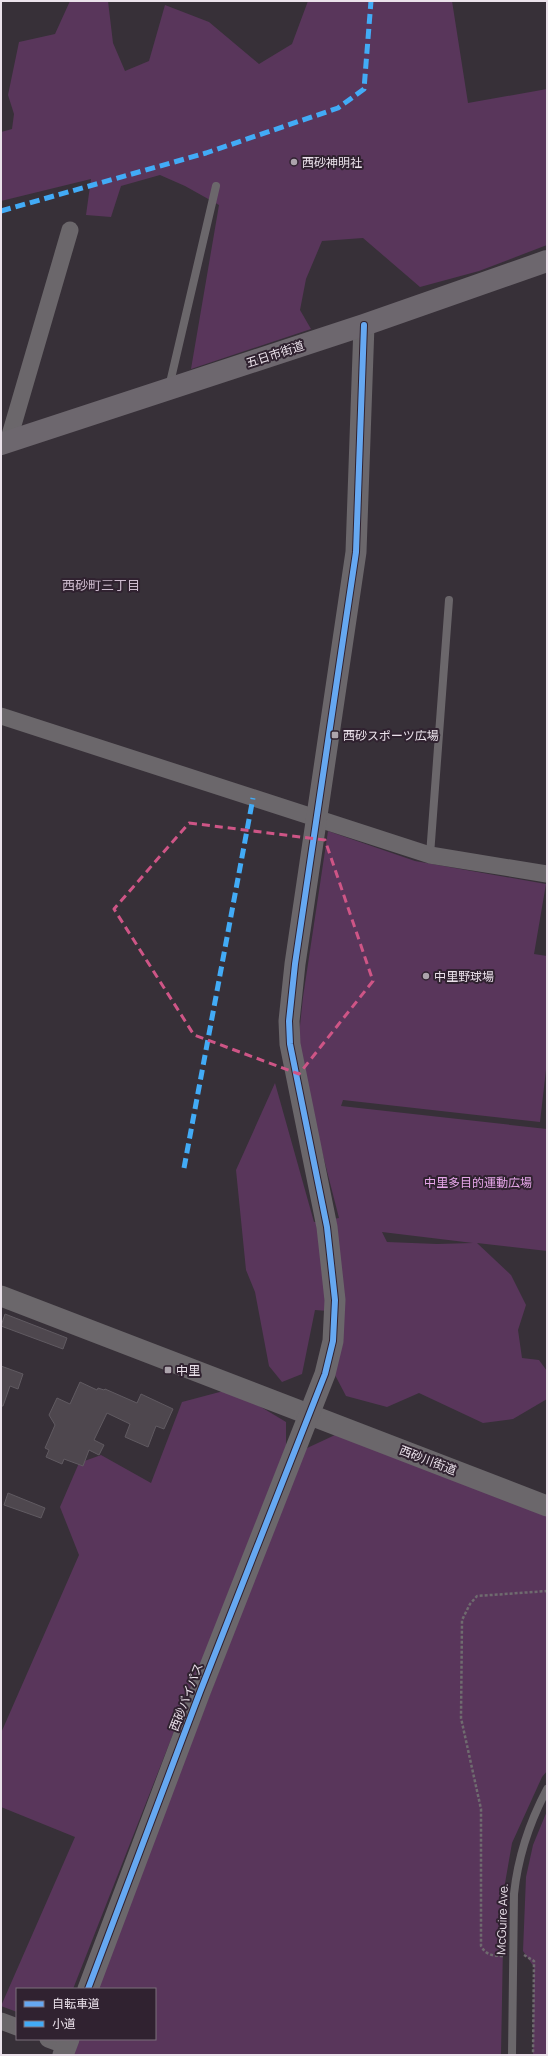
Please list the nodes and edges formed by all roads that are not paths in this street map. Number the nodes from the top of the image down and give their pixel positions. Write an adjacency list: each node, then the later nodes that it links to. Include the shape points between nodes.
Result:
1 (216, 186): 5 (lane)
2 (70, 230): 6 (street)
3 (547, 261): 4 (main road, 五日市街道)
4 (364, 325): 5 (main road, 五日市街道); 9 (street, 西砂バイパス, via 356,552)
5 (169, 389): 6 (main road, 五日市街道)
6 (5, 443)
7 (449, 600): 10 (lane)
8 (1, 716): 9 (street)
9 (317, 819): 10 (street); 13 (street, 西砂バイパス, via 289,1021 293,1065 327,1227 335,1300 331,1348 325,1374)
10 (430, 856): 11 (street)
11 (547, 874)
12 (1, 1296): 13 (street, 西砂川街道)
13 (309, 1414): 14 (street, 西砂川街道); 16 (street, 西砂バイパス, via 203,1684)
14 (547, 1506)
15 (547, 1789): 19 (lane, McGuire Ave., via 528,1826 516,1874)
16 (88, 1988)
17 (1, 2021): 18 (street)
18 (16, 2027)
19 (512, 2055)

